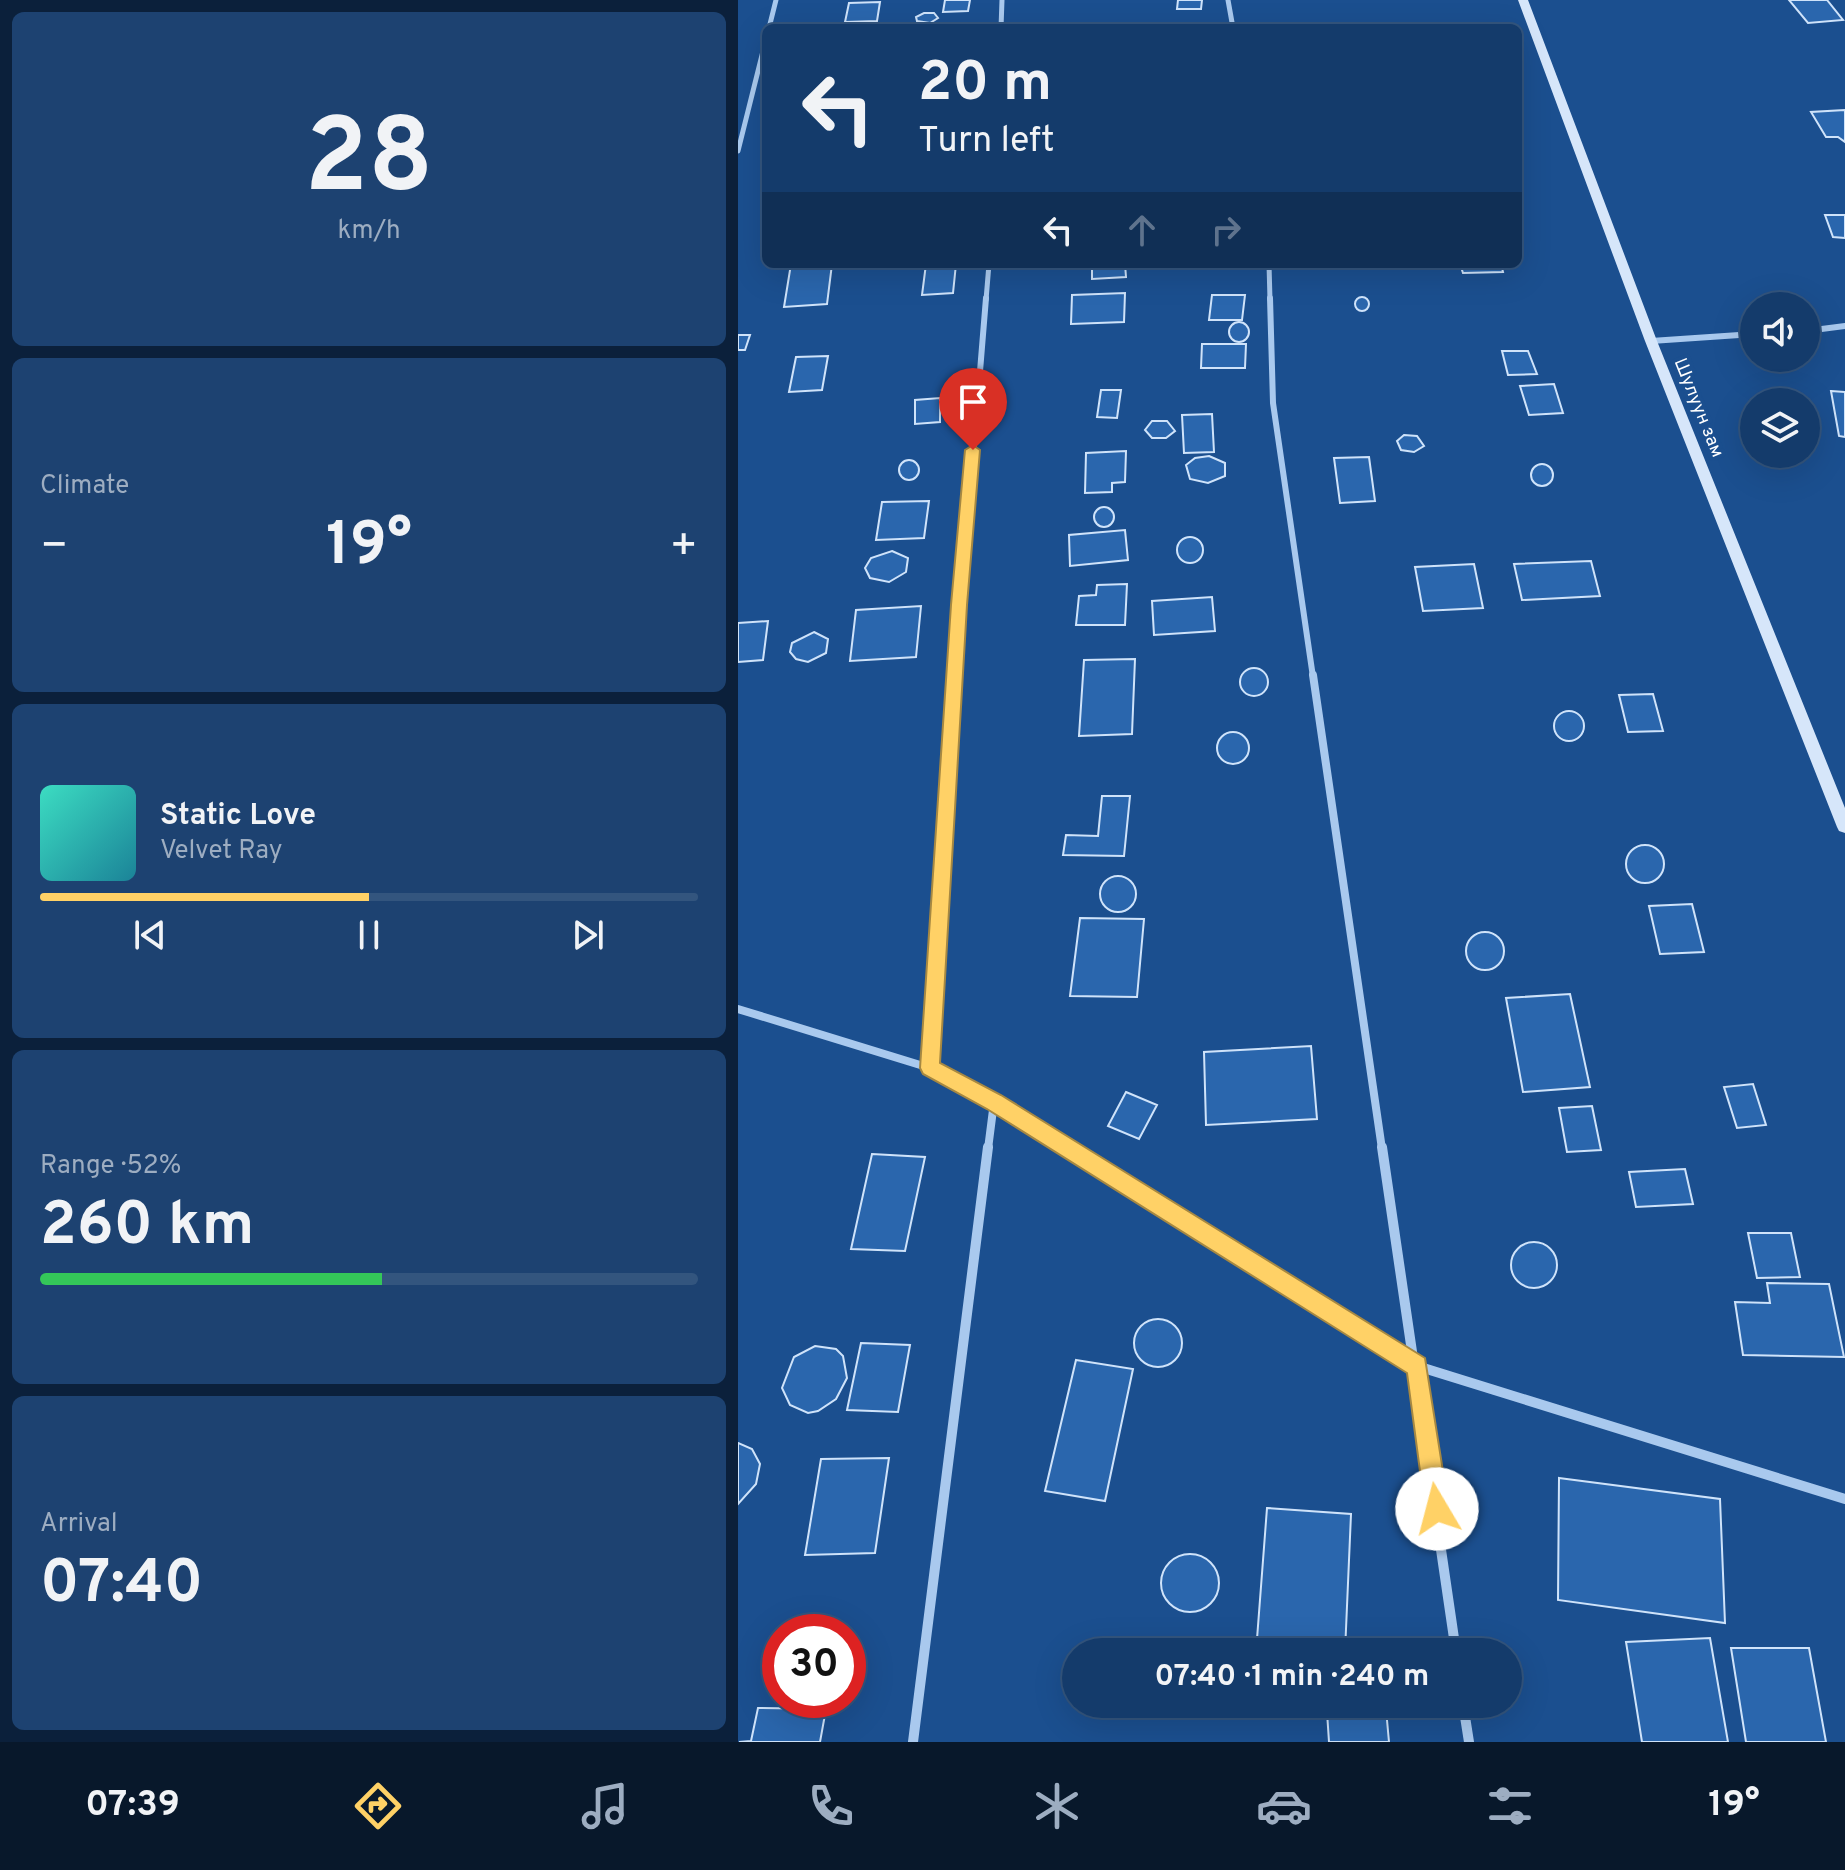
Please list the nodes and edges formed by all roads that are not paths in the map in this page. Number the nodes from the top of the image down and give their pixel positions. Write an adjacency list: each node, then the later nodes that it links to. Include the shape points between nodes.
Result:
1 (776, 0): 5 (street)
2 (1002, 0): 6 (street)
3 (1228, 0): 7 (street)
4 (1523, 0): 15 (street, Шулуун зам)
5 (770, 24)
6 (1001, 24)
7 (1232, 24)
8 (762, 55): 9 (street)
9 (738, 151)
10 (989, 268): 18 (street, via 959,605)
11 (1269, 268): 20 (street, via 1273,403)
12 (1845, 326): 13 (street)
13 (1820, 329)
14 (1740, 335): 15 (street)
15 (1651, 341): 16 (street, Шулуун зам)
16 (1845, 827)
17 (738, 1009): 18 (street)
18 (930, 1068): 19 (street)
19 (994, 1102): 20 (street); 24 (street)
20 (1417, 1366): 21 (street); 22 (street)
21 (1845, 1499)
22 (1454, 1638)
23 (1465, 1718): 25 (street)
24 (913, 1742)
25 (1469, 1742)

